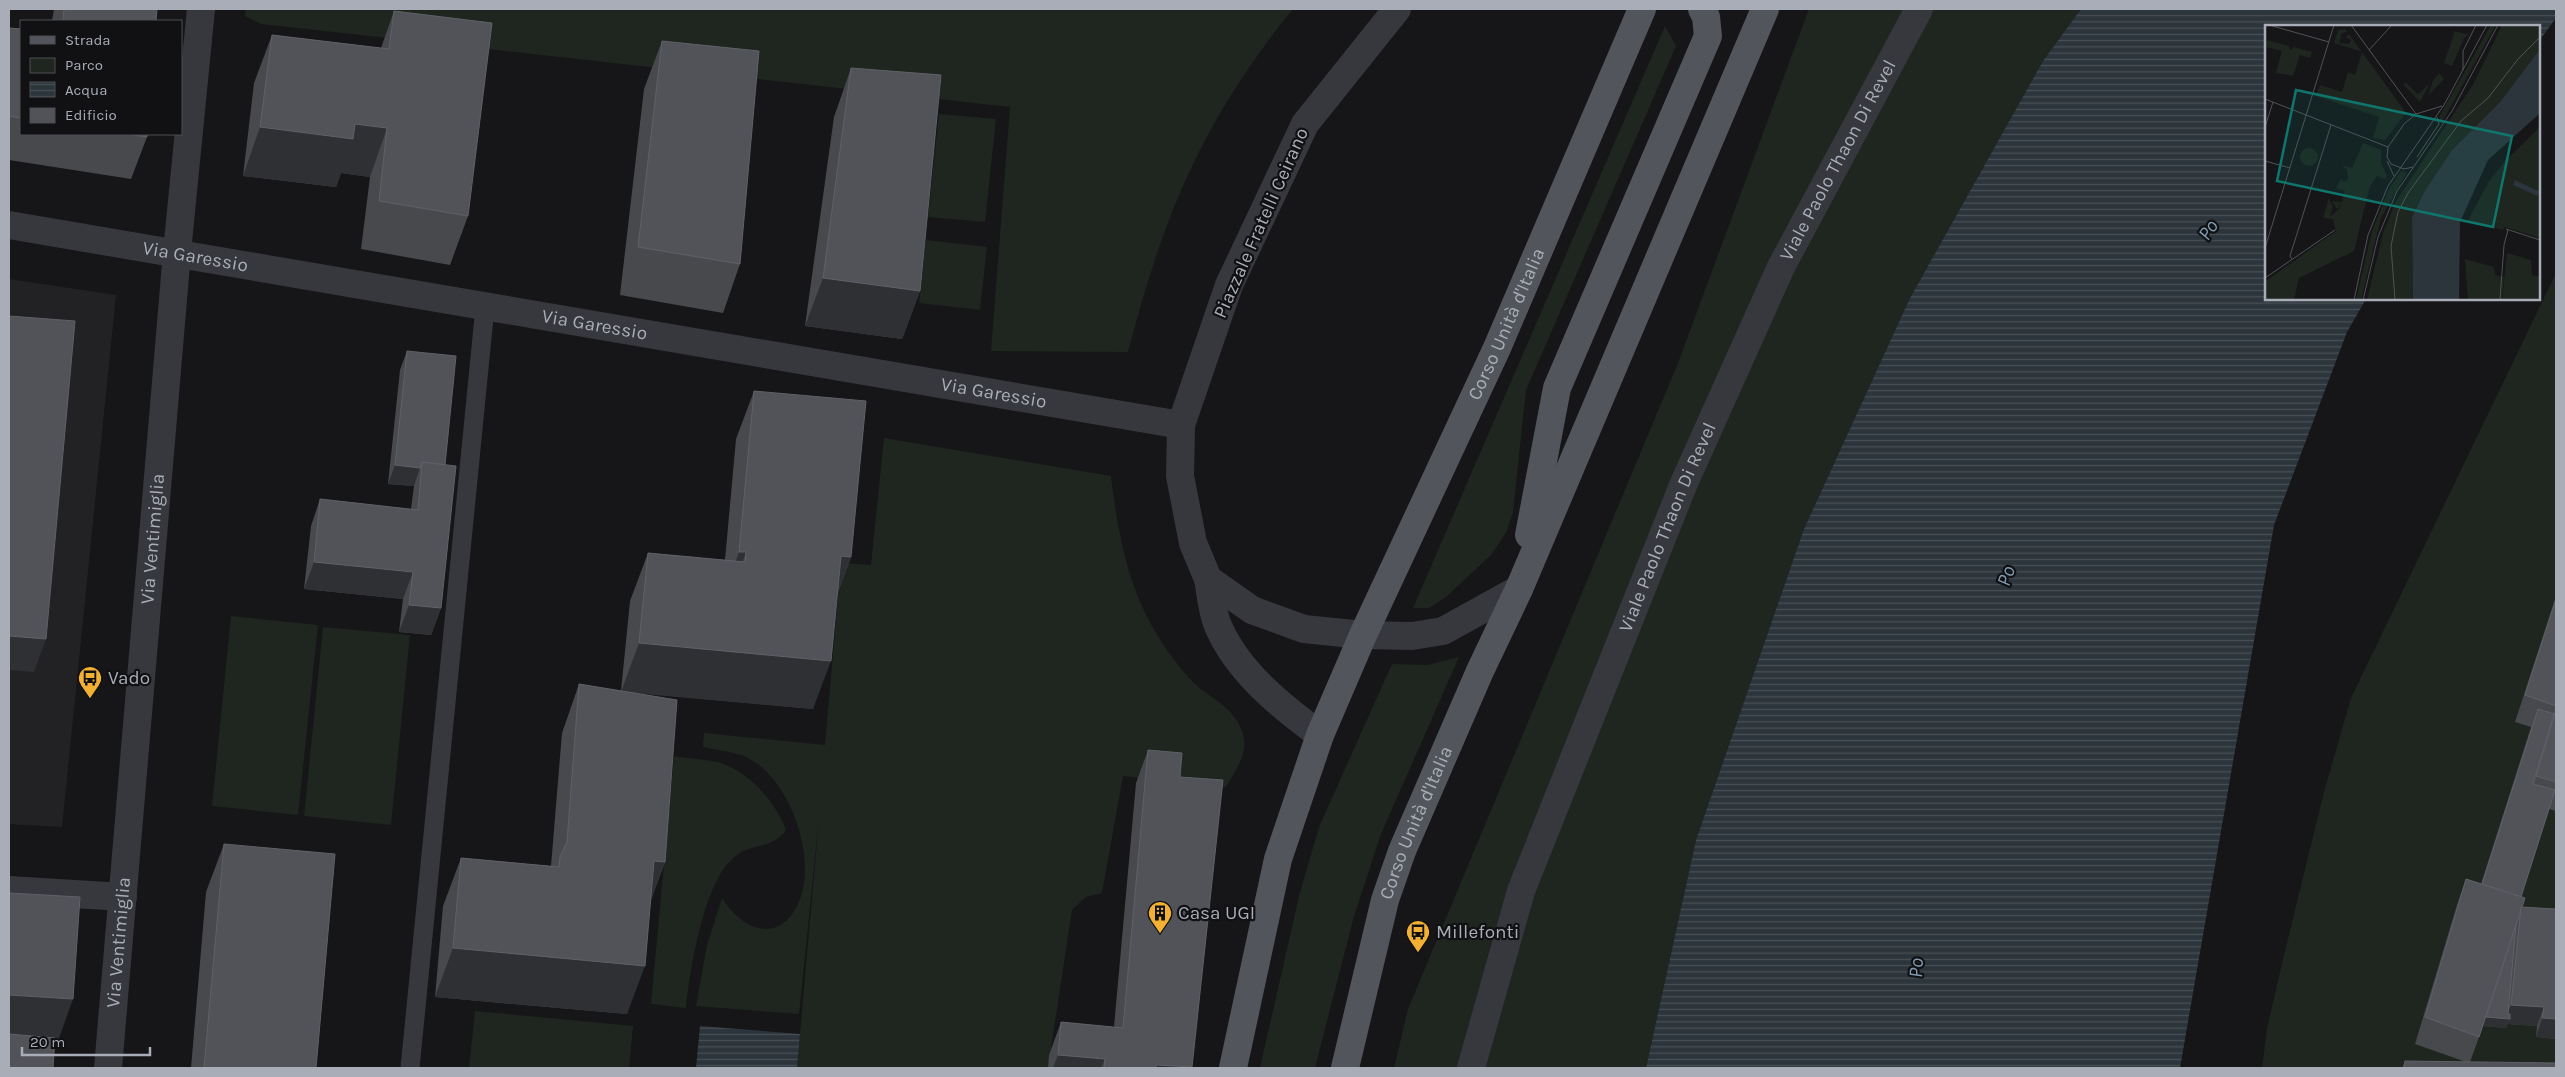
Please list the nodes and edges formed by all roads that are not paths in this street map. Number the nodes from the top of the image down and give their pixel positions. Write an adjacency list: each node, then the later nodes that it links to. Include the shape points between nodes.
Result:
1 (201, 9): 8 (street, Via Ventimiglia)
2 (1397, 9): 10 (street, Piazzale Fratelli Ceirano, via 1305,124 1229,285)
3 (1642, 9): 13 (main road, Corso Unità d'Italia, via 1497,348)
4 (1702, 9): 12 (main road, via 1708,36 1557,388)
5 (1765, 9): 12 (main road, Corso Unità d'Italia)
6 (1919, 9): 21 (street, Viale Paolo Thaon Di Revel, via 1781,267 1684,483 1521,891)
7 (9, 225): 8 (street, Via Garessio)
8 (178, 252): 9 (street, Via Garessio); 16 (street, Via Ventimiglia)
9 (485, 307): 10 (street, Via Garessio); 18 (lane)
10 (1180, 425): 11 (street, Piazzale Fratelli Ceirano, via 1180,476 1193,543)
11 (1208, 579): 13 (street, via 1252,610 1304,629); 14 (street, Piazzale Fratelli Ceirano, via 1218,626 1234,655 1276,700)
12 (1519, 588): 13 (street, via 1443,631 1412,636); 20 (main road, Corso Unità d'Italia, via 1402,851 1385,900)
13 (1363, 635): 14 (main road, Corso Unità d'Italia)
14 (1320, 735): 19 (main road, Corso Unità d'Italia, via 1278,860)
15 (9, 890): 16 (street)
16 (123, 897): 17 (street, Via Ventimiglia)
17 (108, 1068)
18 (410, 1068)
19 (1233, 1068)
20 (1345, 1068)
21 (1471, 1068)

